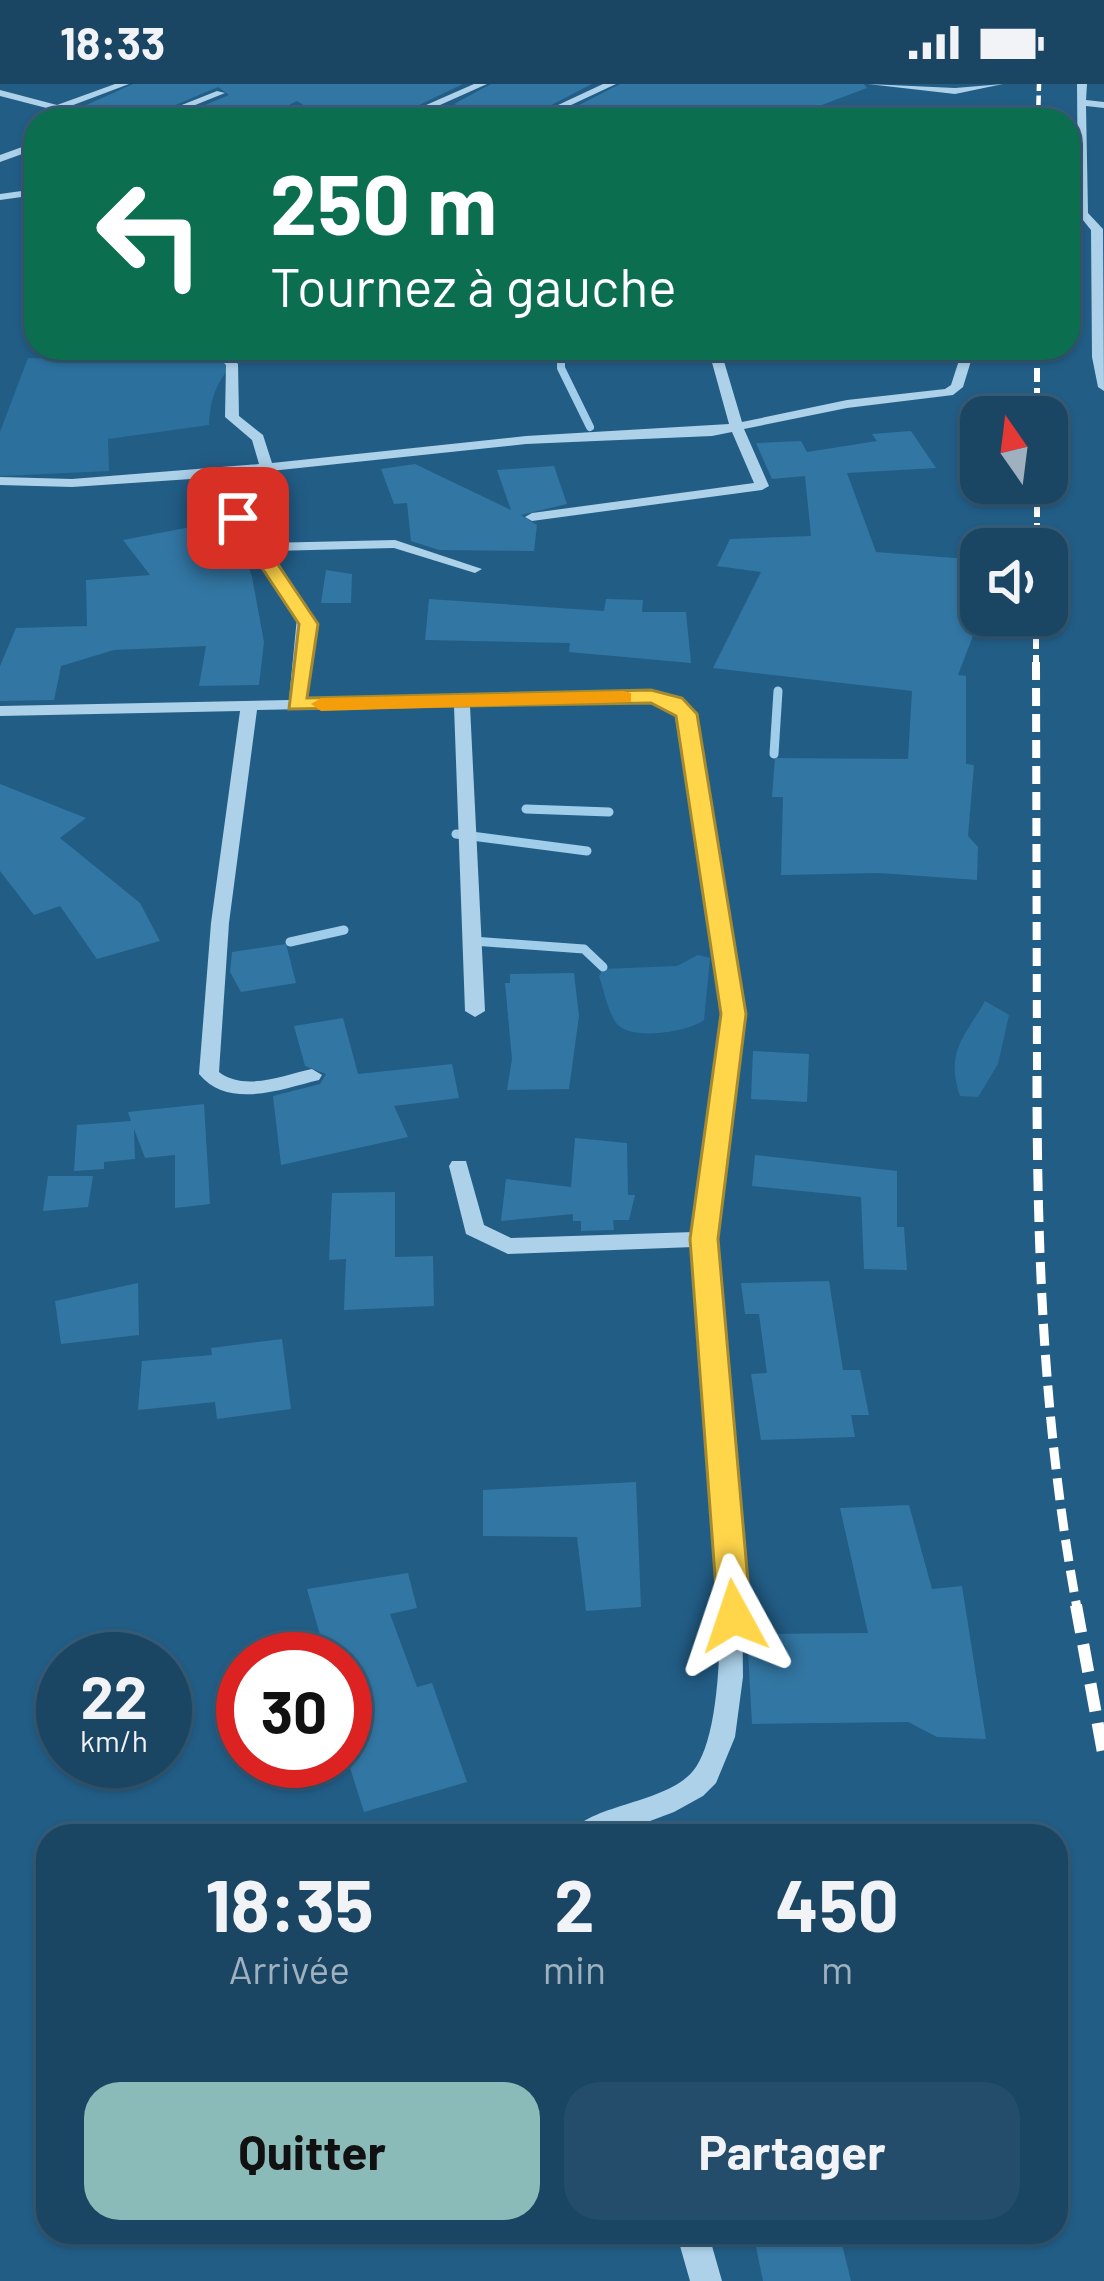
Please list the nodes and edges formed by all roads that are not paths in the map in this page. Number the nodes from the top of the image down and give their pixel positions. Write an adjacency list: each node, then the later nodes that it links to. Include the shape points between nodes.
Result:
1 (124, 84): 13 (street)
2 (482, 84): 12 (street)
3 (610, 84): 17 (street)
4 (876, 84): 5 (street, via 955,91)
5 (998, 84)
6 (1082, 84): 10 (street)
7 (0, 93): 9 (street)
8 (220, 93): 14 (street)
9 (26, 100): 13 (street); 18 (street)
10 (1081, 103): 11 (street); 19 (street, via 1083,214)
11 (1104, 105)
12 (431, 106): 15 (street); 16 (street)
13 (57, 108)
14 (180, 108)
15 (426, 108)
16 (440, 108)
17 (557, 108)
18 (0, 109)
19 (1101, 229): 20 (street)
20 (1102, 262): 21 (street)
21 (1101, 357): 25 (street)
22 (228, 360): 27 (street, via 232,417 258,438)
23 (717, 360): 26 (street)
24 (965, 360): 26 (street, via 948,392)
25 (1104, 387)
26 (737, 429): 27 (street); 30 (street, via 759,488)
27 (266, 466): 28 (street)
28 (195, 475): 29 (street); 31 (street)
29 (0, 481)
30 (532, 518)
31 (261, 547): 32 (street, via 386,543); 34 (street, via 308,624)
32 (475, 569)
33 (462, 701): 34 (street); 37 (street); 40 (street, via 651,697 686,714 733,1014)
34 (296, 705): 35 (street)
35 (249, 707): 36 (street); 38 (street, via 209,1074 243,1088)
36 (0, 711)
37 (475, 1011)
38 (312, 1076)
39 (459, 1166): 40 (street, via 474,1229 508,1246)
40 (704, 1239): 41 (street, via 734,1616 729,1724 705,1776 681,1796)
41 (613, 1824)
42 (695, 2244): 43 (street)
43 (706, 2281)

